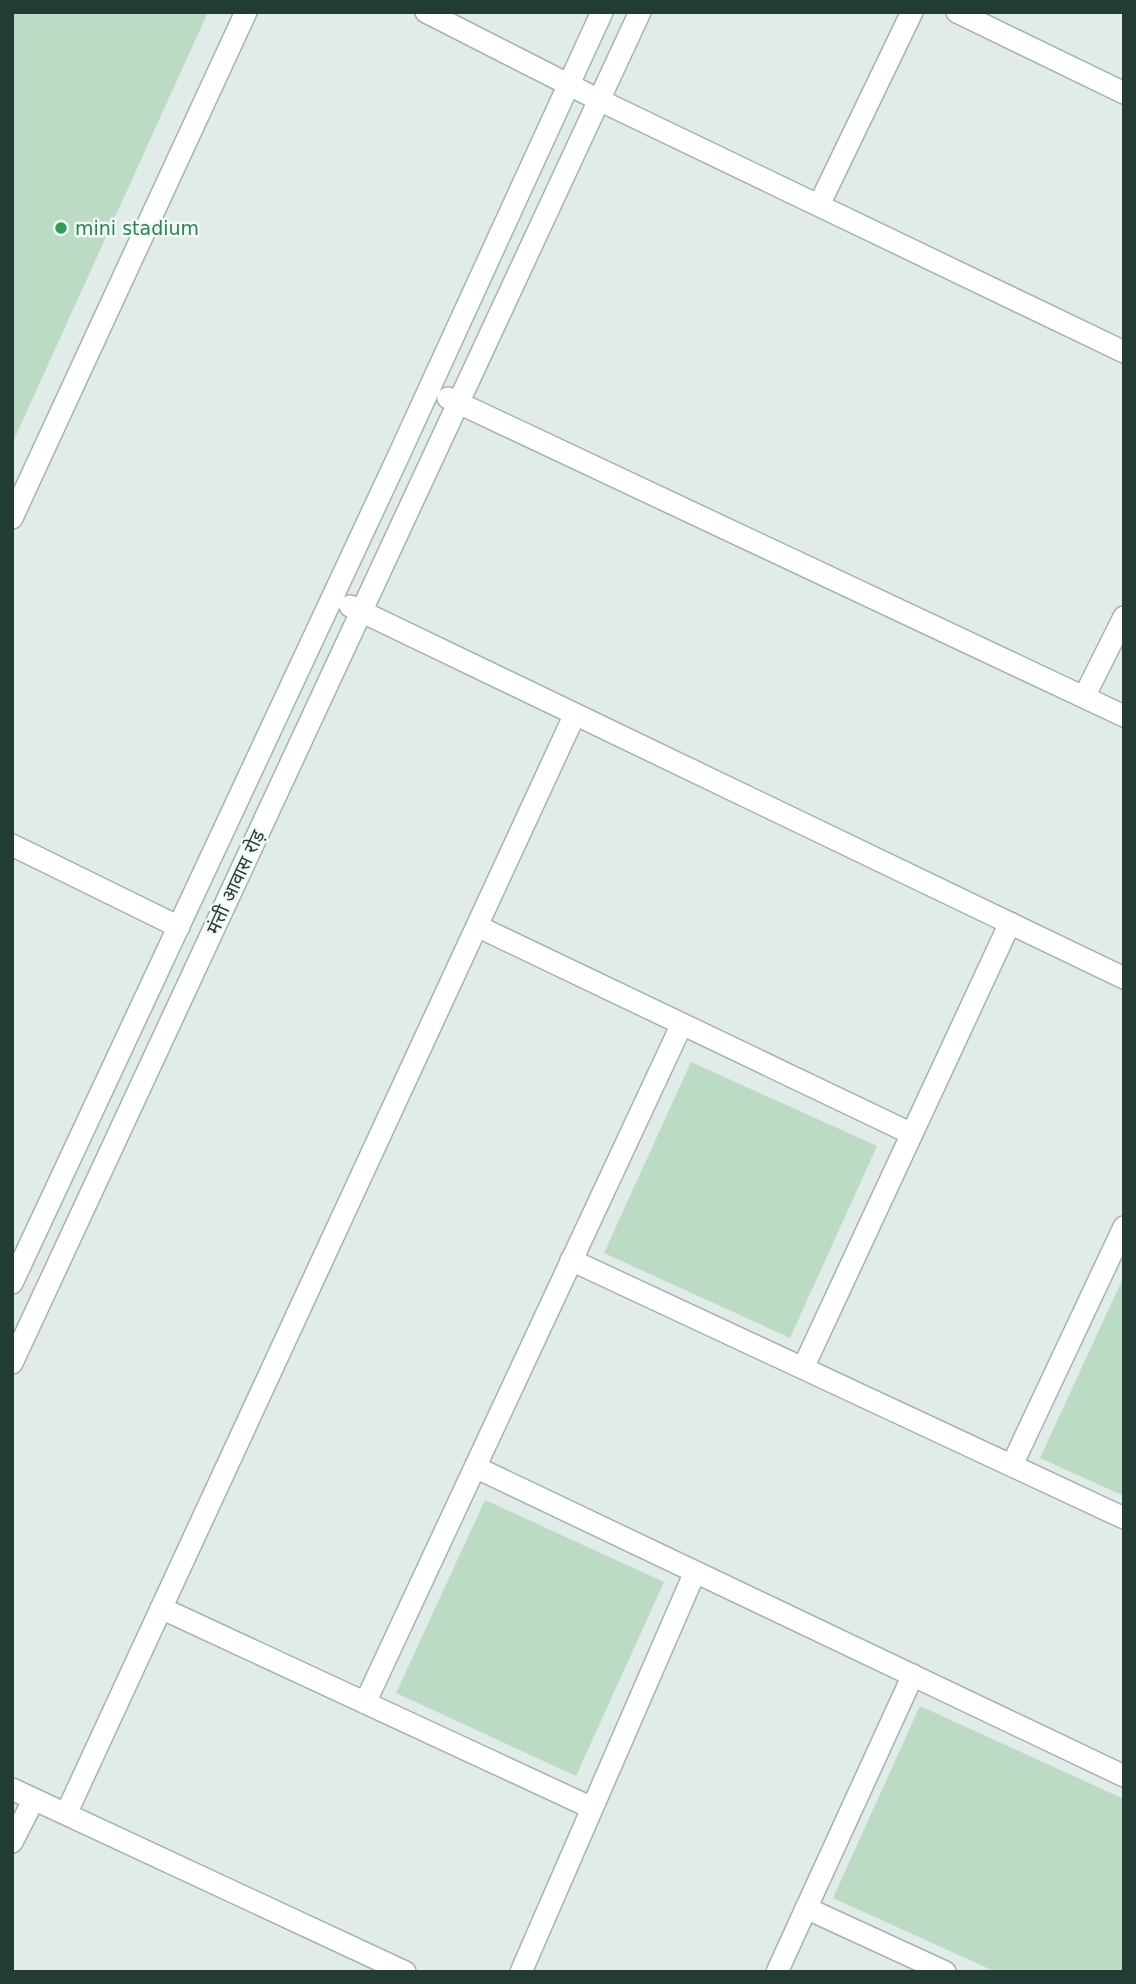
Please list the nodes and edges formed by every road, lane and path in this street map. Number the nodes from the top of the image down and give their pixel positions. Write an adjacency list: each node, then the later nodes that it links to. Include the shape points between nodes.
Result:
1 (246, 12): 14 (street)
2 (426, 12): 7 (street)
3 (602, 12): 7 (street)
4 (640, 12): 9 (street, मंत्ती आवास रोड़)
5 (912, 12): 10 (street)
6 (957, 12): 8 (street)
7 (569, 85): 9 (street); 12 (street)
8 (1124, 93)
9 (599, 100): 10 (street); 13 (street, मंत्ती आवास रोड़)
10 (819, 205): 11 (street)
11 (1124, 352)
12 (430, 390): 13 (street); 15 (street)
13 (458, 402): 16 (street, मंत्ती आवास रोड़); 18 (street)
14 (12, 518)
15 (332, 597): 16 (street); 24 (street)
16 (361, 611): 19 (street); 31 (street, मंत्ती आवास रोड़)
17 (1124, 617): 18 (street)
18 (1084, 697): 20 (street)
19 (575, 714): 22 (street); 23 (street)
20 (1124, 716)
21 (12, 845): 24 (street)
22 (1010, 923): 25 (street); 27 (street)
23 (477, 926): 26 (street); 37 (street)
24 (179, 927): 30 (street)
25 (1124, 978)
26 (681, 1026): 27 (street); 29 (street)
27 (912, 1135): 32 (street)
28 (1123, 1230): 33 (street)
29 (571, 1260): 32 (street); 34 (street)
30 (12, 1283)
31 (12, 1363)
32 (803, 1368): 33 (street)
33 (1012, 1465): 35 (street)
34 (475, 1467): 36 (street); 39 (street)
35 (1124, 1518)
36 (695, 1572): 38 (street); 43 (street)
37 (161, 1608): 39 (street); 44 (street)
38 (912, 1675): 40 (street); 46 (street)
39 (365, 1703): 43 (street)
40 (1124, 1776)
41 (12, 1789): 42 (street)
42 (34, 1799): 44 (street); 45 (street)
43 (592, 1808): 48 (street)
44 (66, 1814): 47 (street)
45 (12, 1842)
46 (806, 1908): 49 (street); 50 (street)
47 (405, 1972)
48 (521, 1972)
49 (777, 1972)
50 (945, 1972)

